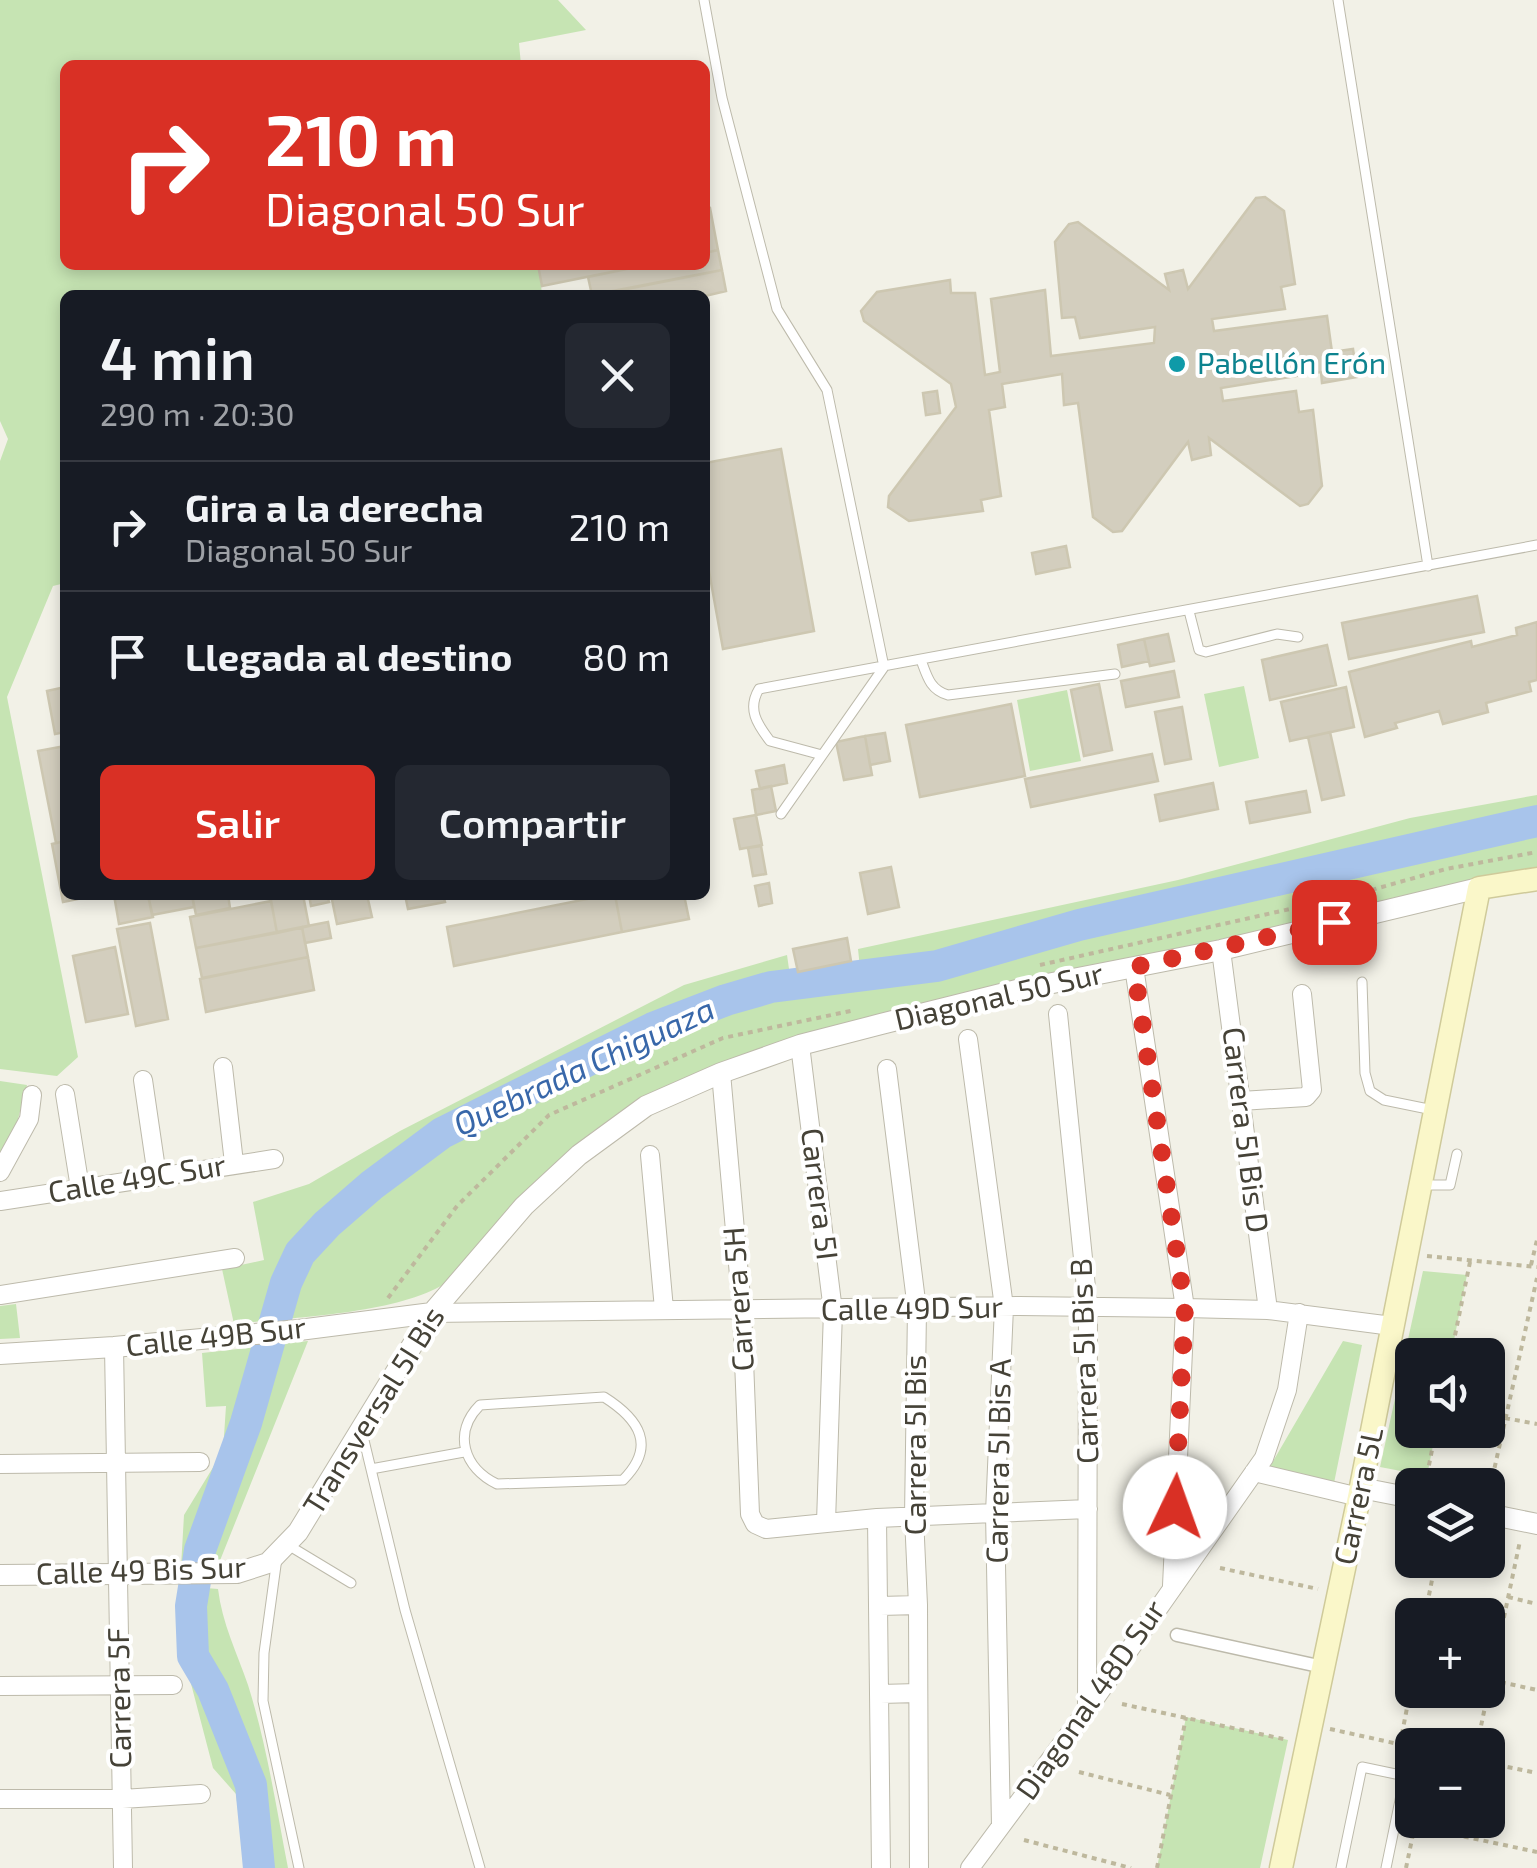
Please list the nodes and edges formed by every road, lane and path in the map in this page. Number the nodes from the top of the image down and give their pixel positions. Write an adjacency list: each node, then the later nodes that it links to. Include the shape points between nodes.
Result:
1 (1338, 0): 4 (lane)
2 (702, 1): 8 (lane, via 777,309 827,390)
3 (1537, 545): 4 (lane)
4 (1428, 566): 5 (lane)
5 (1188, 611): 6 (lane, via 1198,650 1206,652 1277,634); 7 (lane)
6 (1298, 637)
7 (920, 660): 8 (lane); 9 (lane, via 931,684 948,695)
8 (884, 667): 10 (lane); 10 (lane, via 760,690 753,713 770,741)
9 (1115, 674)
10 (822, 755): 11 (lane)
11 (782, 814)
12 (1537, 878): 13 (main road, Diagonal 50 Sur)
13 (1479, 888): 14 (street, Diagonal 50 Sur); 29 (main road, Carrera 5L)
14 (1221, 950): 15 (street, Diagonal 50 Sur); 27 (street, Carrera 5I Bis D)
15 (1134, 967): 20 (street, Diagonal 50 Sur); 48 (street)
16 (1362, 982): 29 (lane, via 1370,1091)
17 (1302, 994): 27 (street, via 1312,1090 1306,1097)
18 (1058, 1014): 46 (street, Carrera 5I Bis B)
19 (968, 1038): 47 (street, Carrera 5I Bis A)
20 (800, 1046): 23 (street, Diagonal 50 Sur); 52 (street, Carrera 5I)
21 (223, 1067): 33 (street)
22 (887, 1069): 51 (street, Carrera 5I Bis)
23 (721, 1072): 28 (street, Diagonal 50 Sur); 50 (street, Carrera 5H)
24 (143, 1080): 35 (street)
25 (32, 1094): 34 (street, via 29,1119)
26 (66, 1094): 37 (street)
27 (1241, 1102): 53 (street, Carrera 5I Bis D)
28 (646, 1106): 54 (street, Transversal 5I Bis, via 538,1192)
29 (1435, 1110): 36 (main road, Carrera 5L)
30 (1457, 1154): 36 (lane, via 1450,1185)
31 (650, 1155): 49 (street)
32 (274, 1159): 33 (street, Calle 49C Sur)
33 (234, 1163): 35 (street, Calle 49C Sur)
34 (0, 1172)
35 (158, 1176): 37 (street, Calle 49C Sur)
36 (1420, 1185): 40 (main road, Carrera 5L)
37 (80, 1188): 38 (street, Calle 49C Sur)
38 (0, 1201)
39 (1537, 1240): 43 (path)
40 (1407, 1254): 42 (path); 56 (main road, Carrera 5L)
41 (236, 1258): 45 (street)
42 (1470, 1260): 43 (path); 57 (path)
43 (1534, 1267)
44 (1537, 1278): 60 (path)
45 (0, 1295)
46 (1088, 1306): 47 (street, Calle 49D Sur); 48 (street, Calle 49D Sur); 72 (street, Carrera 5I Bis B)
47 (1004, 1308): 51 (street, Calle 49D Sur); 73 (street, Carrera 5I Bis A)
48 (1185, 1308): 53 (street, Calle 49D Sur); 84 (street)
49 (664, 1309): 50 (street, Calle 49D Sur); 54 (street, Calle 49D Sur)
50 (742, 1309): 52 (street, Calle 49D Sur); 77 (street, Carrera 5H, via 750,1514 766,1528)
51 (917, 1309): 52 (street, Calle 49D Sur); 74 (street, Carrera 5I Bis)
52 (834, 1310): 77 (street, Carrera 5I)
53 (1268, 1310): 55 (street, Calle 49D Sur)
54 (432, 1313): 58 (street, Calle 49B Sur); 62 (street, Transversal 5I Bis)
55 (1298, 1313): 56 (street, Calle 49D Sur); 69 (street, Diagonal 48D Sur, via 1286,1390)
56 (1392, 1326): 70 (main road, Carrera 5L)
57 (1454, 1338)
58 (114, 1348): 59 (street, Calle 49B Sur); 65 (street, Carrera 5F)
59 (0, 1354)
60 (1506, 1418): 61 (path); 67 (path)
61 (1537, 1424)
62 (361, 1429): 68 (lane); 79 (street, Transversal 5I Bis)
63 (464, 1452): 63 (lane, via 481,1476 497,1484 623,1480 638,1464 642,1435 628,1412 604,1396 480,1405 465,1428); 68 (lane)
64 (200, 1462): 65 (street)
65 (116, 1463): 66 (street); 81 (street, Carrera 5F)
66 (0, 1464)
67 (1495, 1468)
68 (371, 1469): 122 (lane)
69 (1254, 1472): 70 (street); 84 (street, Diagonal 48D Sur)
70 (1360, 1492): 71 (street); 92 (main road, Carrera 5L)
71 (1395, 1496)
72 (1088, 1510): 73 (street); 101 (street, Carrera 5I Bis B)
73 (995, 1513): 74 (street); 112 (street, Carrera 5I Bis A)
74 (914, 1517): 75 (street); 88 (street, Carrera 5I Bis)
75 (877, 1518): 77 (street); 89 (street)
76 (1505, 1518): 78 (street)
77 (826, 1522)
78 (1530, 1523): 86 (path)
79 (283, 1550): 81 (street, Calle 49 Bis Sur, via 253,1570); 83 (lane); 121 (lane, via 264,1653 264,1700)
80 (1220, 1568): 85 (path)
81 (118, 1574): 82 (street, Calle 49 Bis Sur); 96 (street, Carrera 5F)
82 (0, 1575)
83 (351, 1583)
84 (1172, 1587): 101 (street, Diagonal 48D Sur)
85 (1320, 1589)
86 (1508, 1597): 87 (path); 90 (path)
87 (1537, 1604)
88 (918, 1605): 89 (street); 98 (street, Carrera 5I Bis)
89 (880, 1606): 99 (street)
90 (1505, 1612)
91 (1178, 1635): 92 (street)
92 (1323, 1667): 103 (main road, Carrera 5L)
93 (1505, 1683): 97 (path)
94 (173, 1685): 96 (street)
95 (0, 1686): 96 (street)
96 (120, 1686): 111 (street, Carrera 5F)
97 (1537, 1690)
98 (918, 1693): 99 (street); 118 (street, Carrera 5I Bis)
99 (880, 1694): 117 (street)
100 (1122, 1704): 102 (path)
101 (1087, 1710): 112 (street, Diagonal 48D Sur)
102 (1186, 1718): 103 (path); 109 (path)
103 (1309, 1734): 104 (path); 126 (main road, Carrera 5L)
104 (1395, 1743)
105 (1505, 1766): 107 (path)
106 (1079, 1772): 109 (path)
107 (1537, 1773)
108 (201, 1794): 111 (street)
109 (1170, 1795): 125 (path)
110 (0, 1799): 111 (street)
111 (122, 1799): 120 (street, Carrera 5F)
112 (1001, 1826): 123 (street, Diagonal 48D Sur)
113 (1413, 1838): 128 (path)
114 (1479, 1838): 116 (path)
115 (1024, 1840): 124 (path)
116 (1537, 1852)
117 (881, 1862): 118 (street)
118 (918, 1863)
119 (1344, 1867): 127 (lane, via 1362,1767 1405,1776)
120 (123, 1868)
121 (299, 1868)
122 (480, 1868)
123 (970, 1868)
124 (1132, 1868)
125 (1156, 1868)
126 (1281, 1868)
127 (1386, 1868)
128 (1406, 1868)

